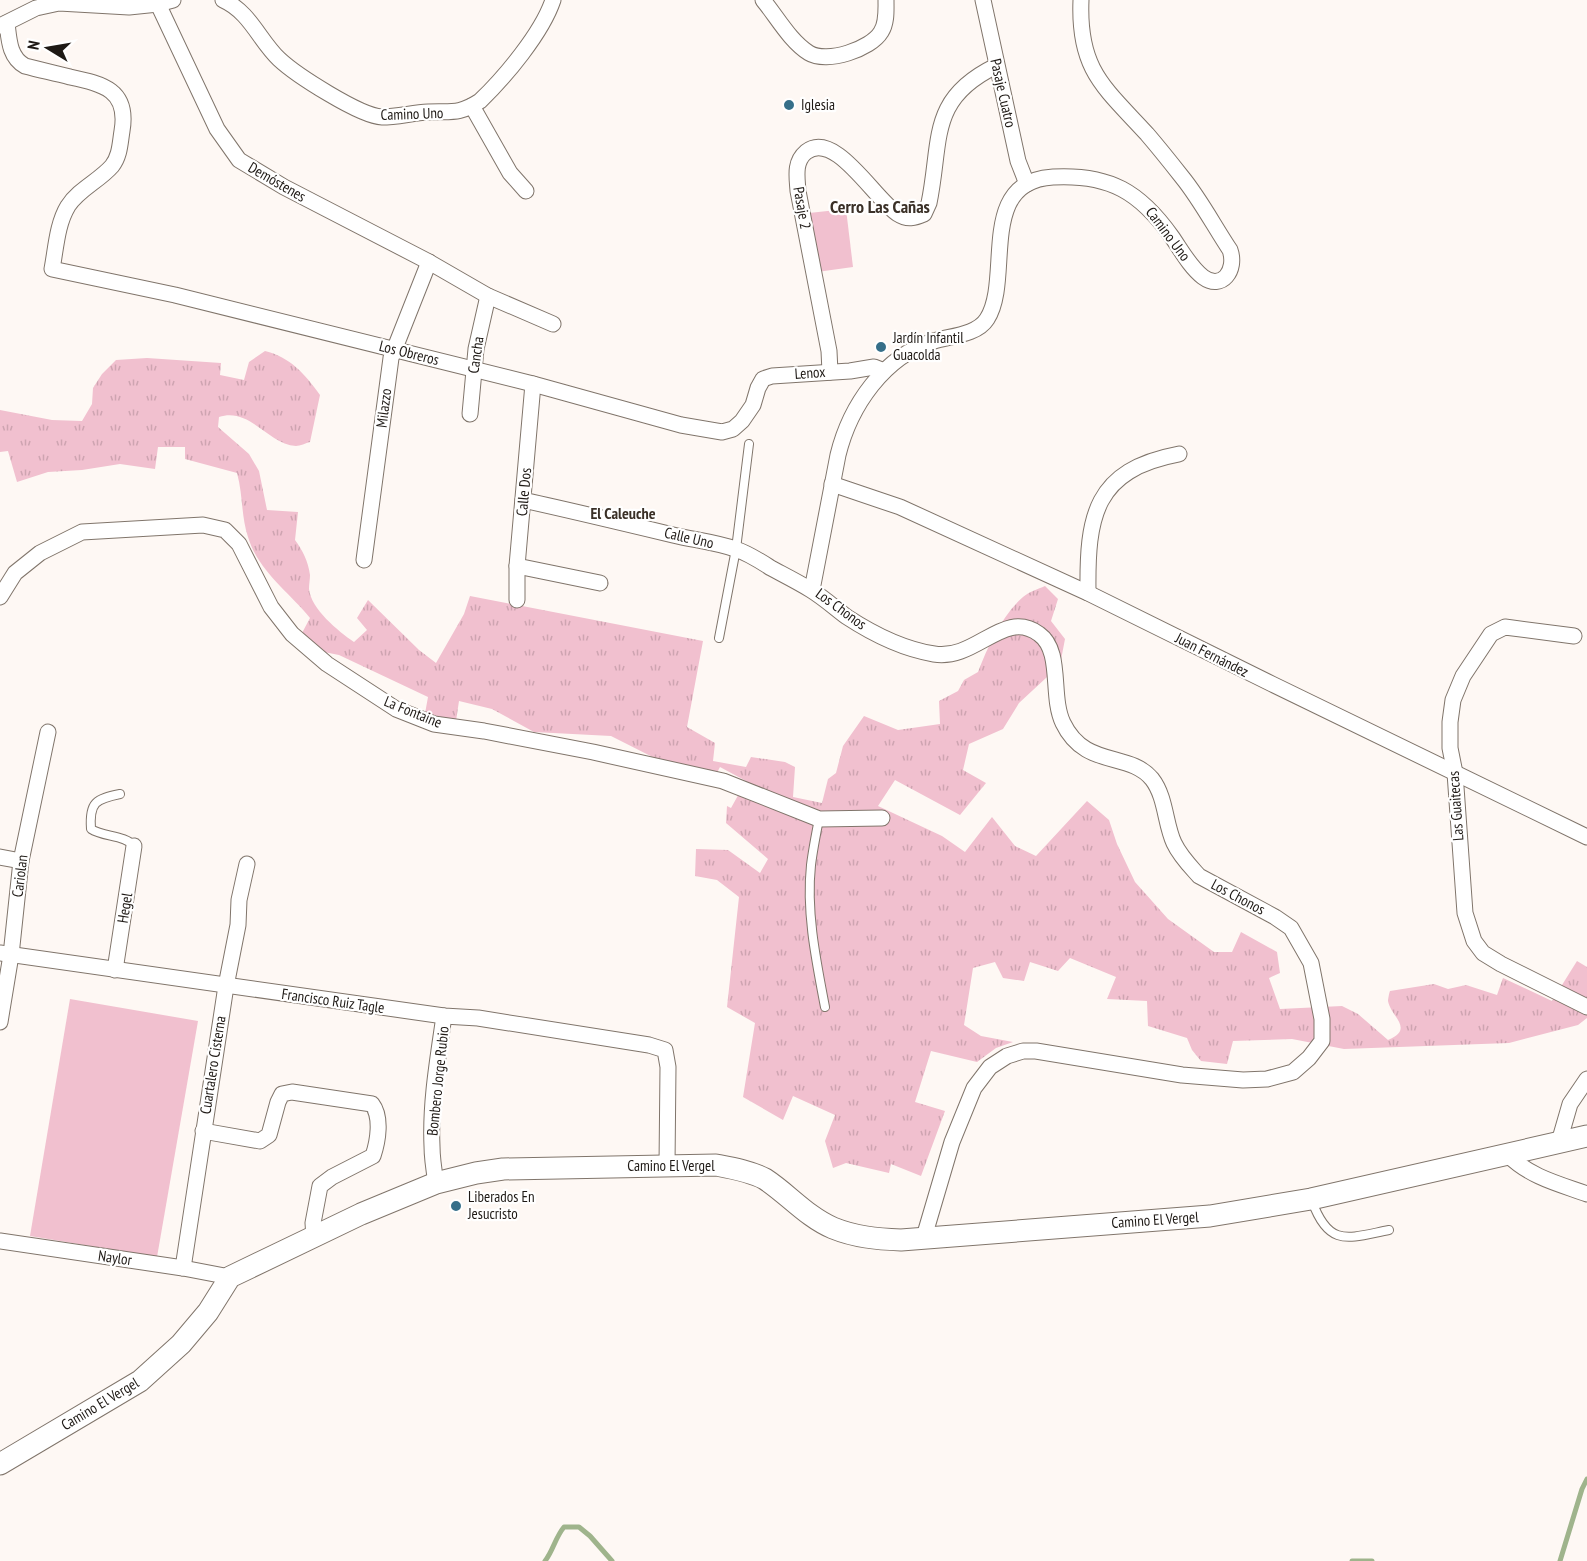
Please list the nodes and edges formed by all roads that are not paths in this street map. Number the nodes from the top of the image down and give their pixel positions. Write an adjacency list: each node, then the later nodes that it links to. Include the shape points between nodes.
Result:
1 (173, 0): 9 (street)
2 (223, 0): 12 (street, Camino Uno, via 244,13 290,68 366,115 453,113)
3 (553, 0): 12 (street, Camino Uno, via 536,35 488,94)
4 (763, 0): 5 (street, via 799,45 819,57 846,54 875,39 885,23)
5 (886, 0)
6 (983, 0): 11 (street, Pasaje Cuatro)
7 (1081, 0): 13 (street, Camino Uno, via 1082,39 1099,80 1185,180 1230,250 1230,272 1216,282 1202,277 1153,212 1116,185 1062,177)
8 (77, 2): 9 (street, via 120,7); 10 (street, via 45,5)
9 (158, 4): 15 (street, Demóstenes, via 204,105 239,160 284,188)
10 (3, 24): 18 (street, Los Obreros, via 19,63 98,83 113,92 123,108 118,155 106,172 69,204 60,224 52,269)
11 (996, 66): 13 (street, Pasaje Cuatro); 21 (street, Pasaje 2, via 973,80 947,107 941,120 924,214 905,217 891,208 838,153 827,147 807,152 797,166)
12 (472, 106): 14 (street, via 510,173)
13 (1027, 184): 20 (street, via 1010,202 1004,218 995,301 985,324 918,347)
14 (526, 191)
15 (429, 262): 16 (street, Demóstenes); 18 (street, Milazzo)
16 (488, 296): 17 (street, Demóstenes); 19 (street, Cancha)
17 (553, 324)
18 (394, 349): 19 (street, Los Obreros); 30 (street, Milazzo)
19 (473, 369): 22 (street, Los Obreros); 24 (street, Cancha)
20 (884, 371): 21 (street, Lenox, via 873,367); 27 (street, via 855,409 842,438)
21 (830, 372): 23 (street, Lenox, via 763,379)
22 (533, 384): 23 (street, Los Obreros, via 681,425 722,432 733,429); 28 (street, Calle Dos)
23 (753, 405)
24 (470, 414)
25 (749, 444): 29 (lane)
26 (1179, 454): 34 (street, via 1138,466 1119,477 1107,491 1090,529)
27 (832, 484): 33 (street, Los Chonos); 34 (street, Juan Fernández, via 900,507)
28 (523, 500): 29 (street, Calle Uno); 31 (street, Calle Dos)
29 (736, 549): 33 (street, Calle Uno); 38 (lane)
30 (364, 560)
31 (517, 566): 32 (street); 36 (street, Calle Dos)
32 (600, 583)
33 (812, 590): 67 (street, Los Chonos, via 879,636 936,655 973,647 1006,628 1017,626 1039,633 1048,642 1054,658 1059,713 1070,736 1095,754 1136,768 1152,779 1174,844 1189,866 1199,876 1292,928 1311,963 1317,988 1322,1041 1309,1058 1281,1077 1243,1080 1182,1075 1036,1051 1007,1056 990,1067 974,1088 952,1142)
34 (1088, 592): 40 (street, Juan Fernández)
35 (0, 597): 43 (street, La Fontaine, via 15,573 40,553 82,532 203,525 225,530 239,544 271,607 291,634 327,664 396,709 434,724 582,750 723,781)
36 (517, 600)
37 (1574, 636): 40 (street, Las Guaitecas, via 1504,627 1491,634 1463,676 1453,700 1450,748)
38 (719, 638)
39 (48, 732): 47 (street, Cariolan)
40 (1455, 773): 44 (street, Juan Fernández); 52 (street, Las Guaitecas, via 1464,913 1474,941 1483,953 1501,964)
41 (120, 794): 45 (lane, via 102,798 93,805 91,829 130,841)
42 (882, 818): 43 (street, La Fontaine)
43 (819, 819): 53 (lane, via 811,866 812,922)
44 (1587, 837)
45 (134, 846): 50 (street, Hegel)
46 (0, 857): 47 (street)
47 (21, 861): 49 (street, Cariolan)
48 (247, 864): 51 (street, Cuartalero Cisterna)
49 (5, 954): 50 (street, Francisco Ruiz Tagle); 55 (street, Cariolan)
50 (115, 970): 51 (street, Francisco Ruiz Tagle)
51 (226, 986): 54 (street, Francisco Ruiz Tagle); 57 (street, Cuartalero Cisterna)
52 (1587, 1006)
53 (825, 1007)
54 (444, 1016): 61 (street, Francisco Ruiz Tagle, via 478,1018 665,1050); 62 (street, Bombero Jorge Rubio, via 433,1106)
55 (0, 1022)
56 (1587, 1079): 59 (street, via 1570,1104)
57 (203, 1131): 66 (street, via 266,1139 282,1094 292,1092 372,1104 378,1111 373,1156 320,1186); 69 (street, Cuartalero Cisterna)
58 (1587, 1136): 59 (street, Camino El Vergel)
59 (1559, 1142): 60 (street, Camino El Vergel)
60 (1509, 1155): 63 (street, via 1530,1173); 64 (street, Camino El Vergel)
61 (667, 1165): 62 (street, Camino El Vergel, via 503,1169); 67 (street, Camino El Vergel, via 716,1166 750,1173 765,1179 813,1217 860,1236 891,1240)
62 (436, 1183): 66 (street, Camino El Vergel)
63 (1587, 1194)
64 (1311, 1199): 65 (lane, via 1328,1231 1339,1236); 67 (street, Camino El Vergel, via 1210,1216)
65 (1389, 1230)
66 (314, 1237): 70 (street, Camino El Vergel)
67 (924, 1237)
68 (0, 1241): 69 (street, Naylor)
69 (183, 1268): 70 (street, Naylor)
70 (230, 1277): 71 (street, Camino El Vergel, via 181,1344 140,1381)
71 (0, 1464)

